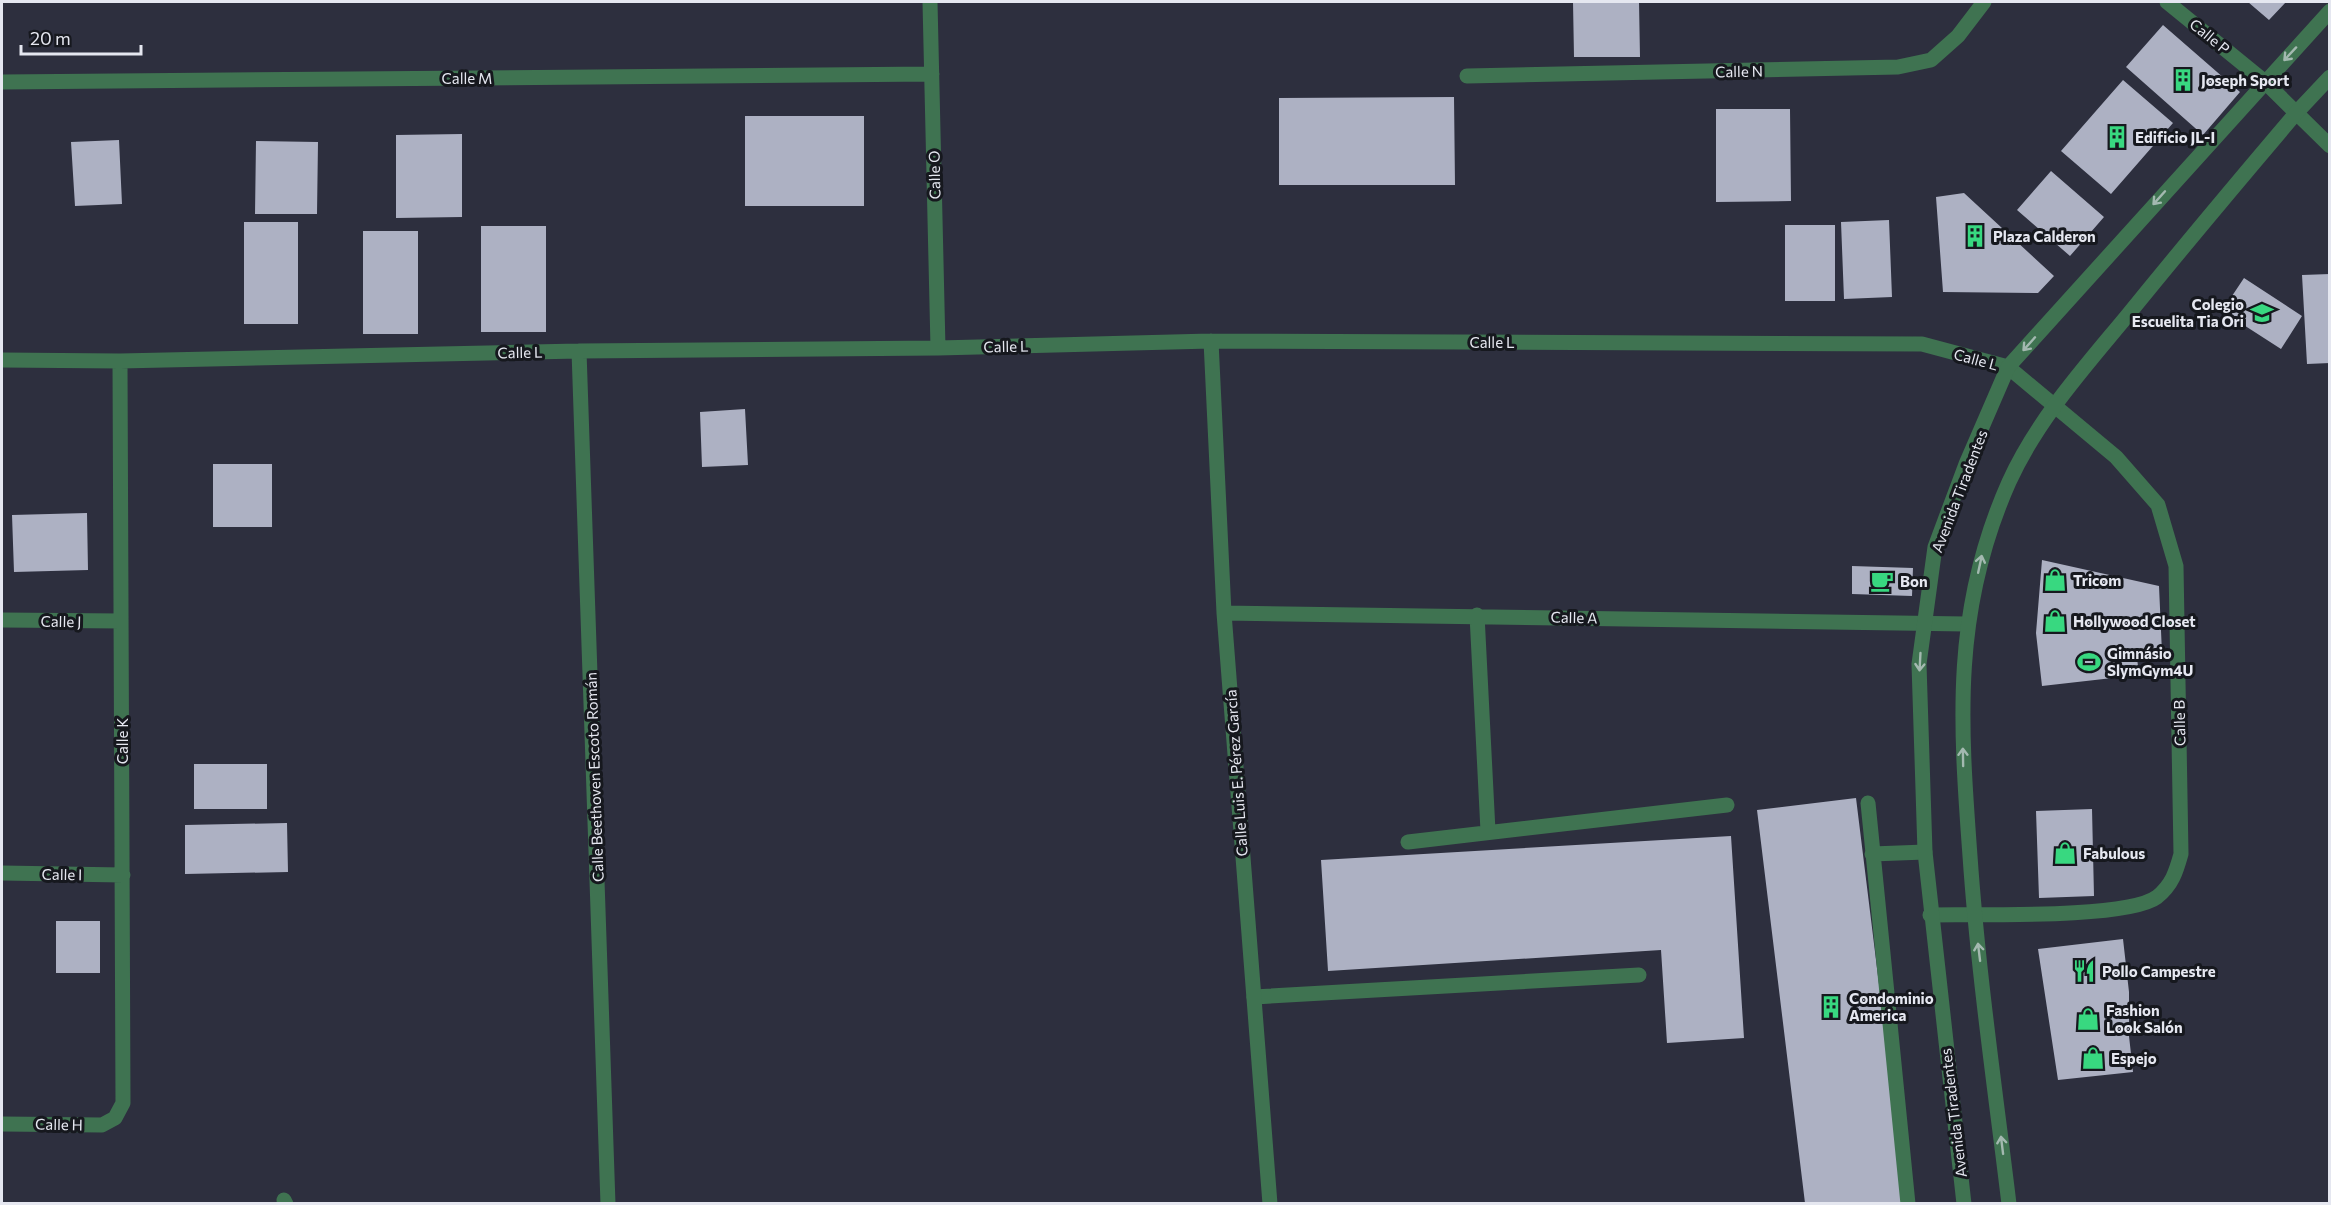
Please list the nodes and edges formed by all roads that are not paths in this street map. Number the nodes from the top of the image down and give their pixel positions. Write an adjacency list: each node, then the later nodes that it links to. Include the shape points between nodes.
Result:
1 (930, 2): 5 (street, Calle O)
2 (1984, 2): 6 (street, Calle N, via 1958,36 1931,60 1898,67)
3 (2168, 2): 8 (street, Calle P)
4 (2330, 11): 8 (street, Avenida Tiradentes, one-way to 8)
5 (932, 74): 9 (street, Calle M); 13 (street, Calle O)
6 (1467, 76)
7 (2330, 77): 10 (street)
8 (2264, 81): 10 (street, Calle P); 17 (street, Avenida Tiradentes, one-way to 17)
9 (2, 82)
10 (2297, 112): 11 (street, Calle P); 18 (street)
11 (2330, 147)
12 (1211, 341): 13 (street, Calle L); 17 (street, Calle L, via 1922,344); 19 (street, Calle Luis E. Pérez García)
13 (938, 348): 14 (street, Calle L)
14 (579, 351): 16 (street, Calle L); 39 (street, Calle Beethoven Escoto Román)
15 (2, 360): 16 (street, Calle L)
16 (120, 361): 22 (street, Calle K)
17 (2008, 367): 18 (street, Calle B); 23 (street, Avenida Tiradentes, via 1935,547)
18 (2054, 404): 24 (street, one-way to 18, via 1983,550 2010,481); 33 (street, Calle B, via 2116,457 2158,505 2176,566 2181,854 2174,880 2155,898 2108,911)
19 (1224, 614): 20 (street, Calle A); 36 (street, Calle Luis E. Pérez García)
20 (1478, 615): 23 (street, Calle A); 27 (street)
21 (2, 620): 22 (street, Calle J)
22 (121, 621): 32 (street, Calle K)
23 (1923, 621): 24 (street, Calle A); 29 (street, Avenida Tiradentes, one-way to 29, via 1919,664)
24 (1966, 624): 33 (street, one-way to 24, via 1963,767 1962,665)
25 (1868, 803): 30 (street)
26 (1727, 805): 27 (street)
27 (1488, 831): 28 (street)
28 (1408, 843)
29 (1925, 852): 30 (street); 34 (street, Avenida Tiradentes)
30 (1872, 854): 41 (street)
31 (2, 873): 32 (street, Calle I)
32 (123, 875): 37 (street, Calle K, via 123,1103)
33 (1974, 914): 34 (street, Calle B); 43 (street, one-way to 33)
34 (1930, 915): 42 (street, Avenida Tiradentes)
35 (1639, 975): 36 (street)
36 (1254, 997): 40 (street, Calle Luis E. Pérez García)
37 (115, 1118): 38 (street, Calle H, via 102,1125)
38 (2, 1124)
39 (608, 1203)
40 (1270, 1203)
41 (1908, 1203)
42 (1964, 1203)
43 (2009, 1203)

